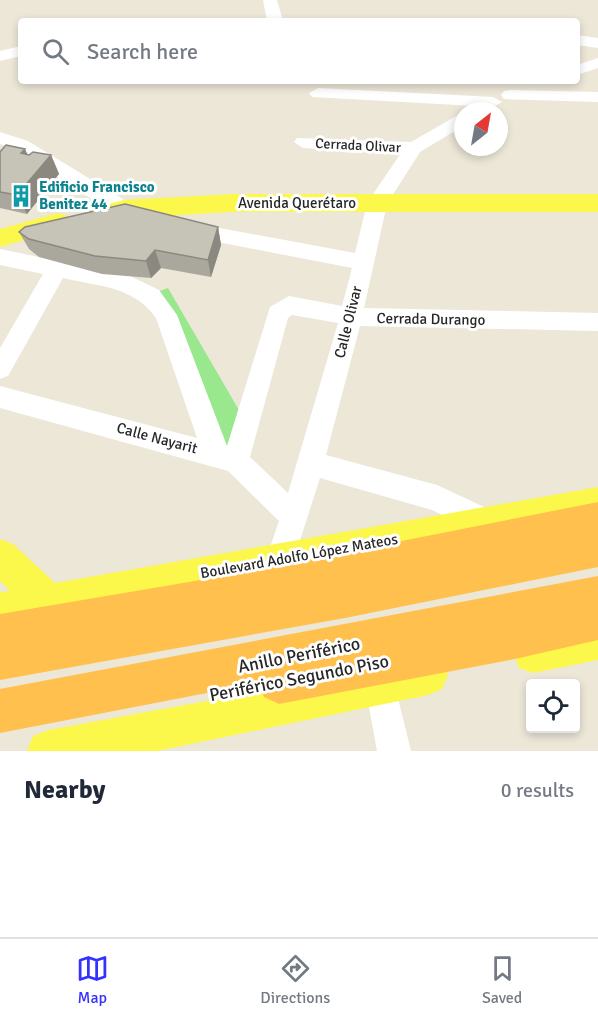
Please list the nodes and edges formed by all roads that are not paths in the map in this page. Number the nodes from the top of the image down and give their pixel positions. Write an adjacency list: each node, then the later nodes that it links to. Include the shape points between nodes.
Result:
1 (270, 0): 2 (street)
2 (273, 18)
3 (580, 32): 4 (street)
4 (598, 32)
5 (580, 40): 6 (street)
6 (598, 43)
7 (18, 52): 8 (street)
8 (0, 56)
9 (598, 63): 10 (street)
10 (580, 69)
11 (540, 84): 13 (street)
12 (318, 93): 15 (street)
13 (510, 95): 14 (street); 15 (street)
14 (598, 97)
15 (493, 102)
16 (454, 124): 19 (street, Calle Olivar)
17 (0, 138): 22 (street, via 21,145)
18 (303, 142): 19 (street, Cerrada Olivar)
19 (414, 148): 20 (street, Calle Olivar)
20 (377, 203): 21 (main road, Avenida Querétaro); 22 (main road, Avenida Querétaro, via 232,203); 25 (street, Calle Olivar)
21 (598, 203)
22 (124, 209): 23 (main road, Avenida Querétaro); 25 (street, via 208,234)
23 (0, 238)
24 (0, 257): 26 (street)
25 (363, 262): 27 (street, Calle Olivar)
26 (58, 268): 29 (street); 31 (street, via 130,284 156,299)
27 (351, 317): 28 (street, Cerrada Durango); 31 (street, Cerrada Durango, via 289,305 278,313); 32 (street, Calle Olivar)
28 (598, 322)
29 (0, 369)
30 (0, 397): 31 (street, Calle Nayarit)
31 (225, 457): 34 (street, Calle Nayarit)
32 (311, 463): 34 (street, Calle Olivar); 36 (street, via 437,498)
33 (598, 503): 36 (main road, Boulevard Adolfo López Mateos)
34 (293, 516): 40 (street, Calle Olivar)
35 (598, 521): 46 (highway, via 230,595)
36 (488, 523): 37 (main road, Boulevard Adolfo López Mateos)
37 (408, 537): 40 (main road, Boulevard Adolfo López Mateos); 42 (highway)
38 (598, 548): 42 (highway)
39 (0, 557): 43 (main road)
40 (280, 559): 43 (main road, Boulevard Adolfo López Mateos)
41 (598, 596): 50 (highway, Anillo Periférico)
42 (345, 598): 48 (highway)
43 (48, 601): 44 (main road, Boulevard Adolfo López Mateos)
44 (0, 611)
45 (598, 619): 51 (highway, Periférico Segundo Piso)
46 (0, 635)
47 (598, 641): 49 (main road)
48 (0, 659)
49 (381, 685): 52 (main road); 53 (street)
50 (0, 711)
51 (0, 734)
52 (48, 751)
53 (394, 751)

